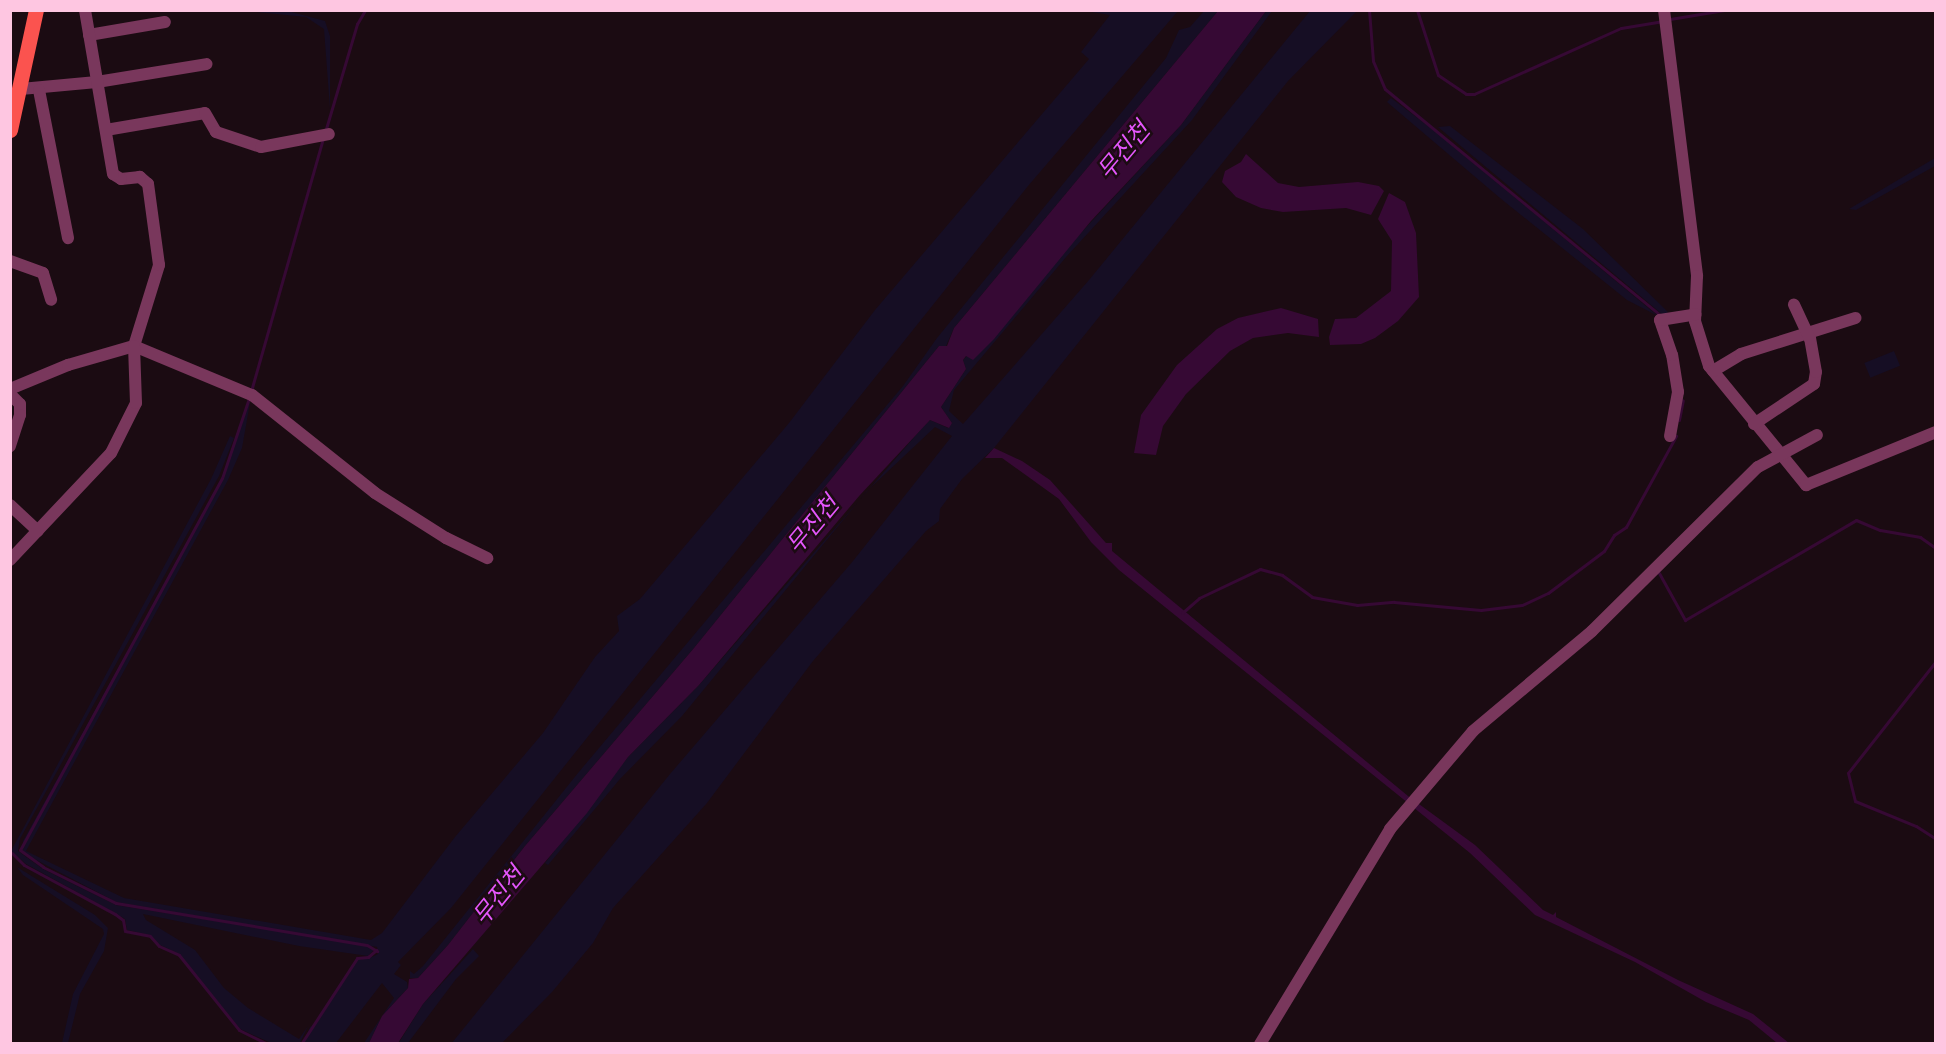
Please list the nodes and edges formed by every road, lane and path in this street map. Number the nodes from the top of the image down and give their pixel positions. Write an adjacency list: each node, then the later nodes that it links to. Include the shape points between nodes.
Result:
1 (36, 10): 9 (main road)
2 (85, 10): 5 (street)
3 (1665, 17): 17 (street, via 1697,276)
4 (165, 22): 5 (street)
5 (88, 35): 7 (street)
6 (207, 64): 7 (street)
7 (97, 82): 8 (street); 11 (street)
8 (39, 90): 9 (street); 13 (street)
9 (17, 95): 10 (main road)
10 (10, 130)
11 (106, 130): 12 (street, via 206,113 216,132 261,147); 20 (street, via 113,174 121,179 140,177 148,184 159,251 159,265)
12 (324, 134)
13 (68, 238)
14 (10, 261): 15 (street, via 43,273)
15 (51, 300)
16 (1794, 305): 19 (street)
17 (1696, 314): 21 (street, via 1702,353); 27 (street, via 1663,318 1678,393)
18 (1855, 318): 19 (street)
19 (1807, 331): 21 (street, via 1741,354); 24 (street, via 1815,363 1814,384)
20 (134, 346): 22 (street); 31 (street, via 136,403 125,430 111,453); 32 (street, via 249,393 375,493 446,538)
21 (1713, 372): 24 (street)
22 (10, 389)
23 (10, 394): 28 (street, via 20,404)
24 (1754, 424): 29 (street)
25 (1935, 432): 29 (street, via 1806,485)
26 (1817, 435): 29 (street)
27 (1670, 436)
28 (10, 446)
29 (1779, 454): 34 (street, via 1758,467 1592,630 1473,731 1390,829)
30 (10, 505): 31 (street)
31 (38, 531): 33 (street)
32 (487, 558)
33 (10, 560)
34 (1260, 1044)

